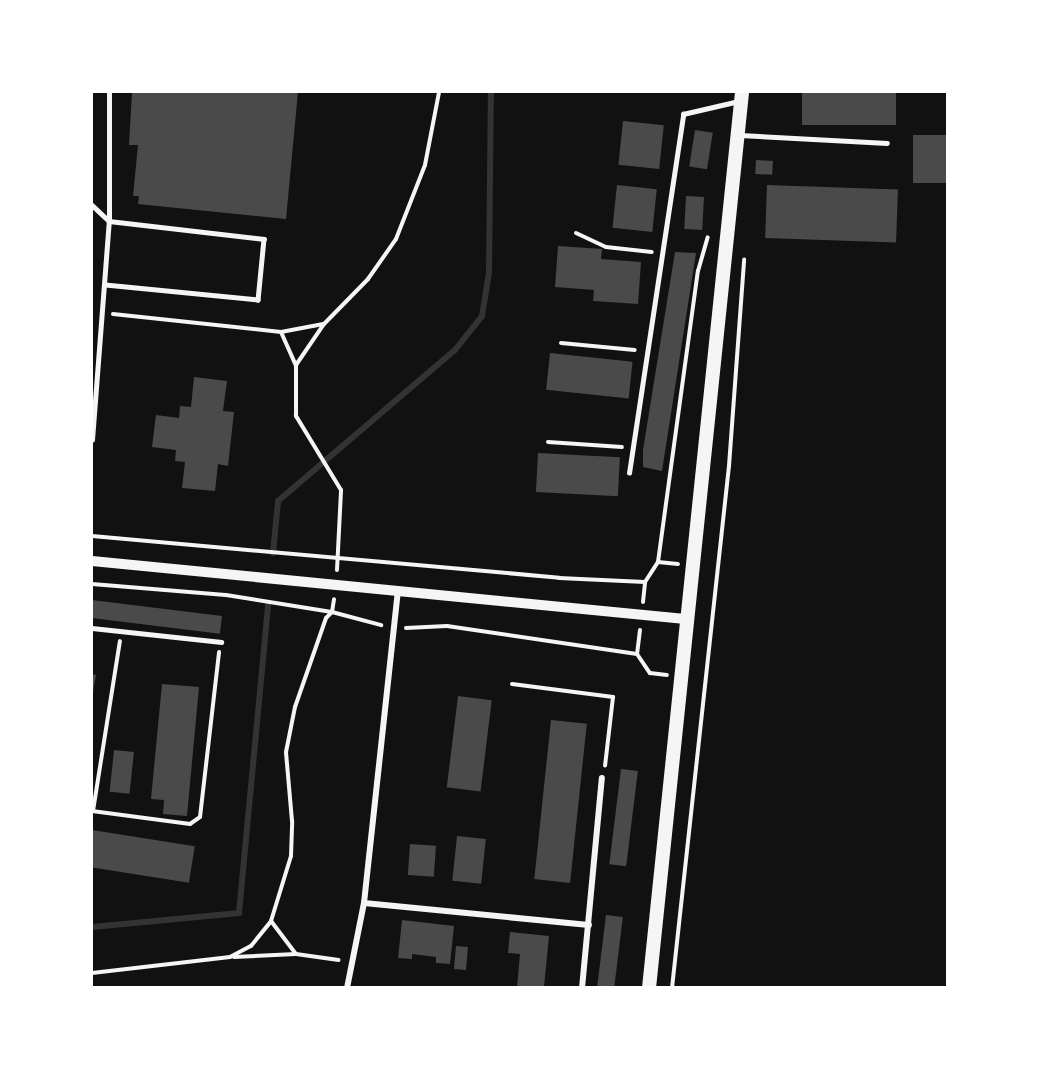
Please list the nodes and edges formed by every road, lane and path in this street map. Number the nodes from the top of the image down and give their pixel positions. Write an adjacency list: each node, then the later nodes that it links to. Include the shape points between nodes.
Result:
1 (109, 92): 7 (lane)
2 (439, 92): 14 (path, via 425,165 396,239 368,279)
3 (742, 96): 4 (main road); 10 (lane, via 683,114)
4 (737, 135): 5 (lane); 32 (main road)
5 (887, 143)
6 (92, 205): 7 (lane)
7 (109, 221): 12 (lane); 12 (lane, via 264,239 258,300)
8 (710, 224): 26 (path, via 698,270)
9 (576, 233): 10 (path, via 606,248)
10 (662, 252): 17 (lane)
11 (744, 258): 51 (path, via 729,466)
12 (106, 285): 13 (lane)
13 (103, 314): 15 (path); 19 (lane)
14 (324, 324): 15 (path); 18 (path)
15 (281, 332): 18 (path)
16 (561, 343): 17 (path)
17 (648, 351): 21 (lane)
18 (296, 365): 24 (path, via 296,416 336,476 343,504)
19 (92, 440)
20 (548, 442): 21 (path)
21 (633, 447): 22 (lane)
22 (629, 473)
23 (92, 536): 24 (path)
24 (338, 557): 27 (path); 29 (path)
25 (92, 561): 29 (street)
26 (658, 562)
27 (645, 582)
28 (92, 584): 31 (path, via 226,595)
29 (336, 584): 30 (street); 31 (path)
30 (398, 590): 32 (street); 33 (street)
31 (332, 612): 33 (path, via 363,623); 42 (path, via 326,618 295,707 286,752 291,856)
32 (685, 619): 50 (main road)
33 (394, 627): 37 (path, via 422,630 447,626); 41 (street)
34 (92, 628): 35 (lane)
35 (122, 632): 36 (lane); 40 (path)
36 (221, 642): 40 (path, via 200,817 190,824)
37 (636, 654)
38 (512, 684): 39 (path, via 613,698)
39 (602, 778): 43 (street)
40 (92, 811)
41 (364, 903): 43 (street); 46 (street)
42 (271, 921): 44 (path); 45 (path, via 251,946)
43 (589, 925): 49 (street)
44 (296, 954): 45 (path); 46 (path)
45 (230, 957): 47 (path)
46 (355, 963): 48 (street)
47 (92, 973)
48 (347, 987)
49 (582, 987)
50 (649, 987)
51 (672, 987)

